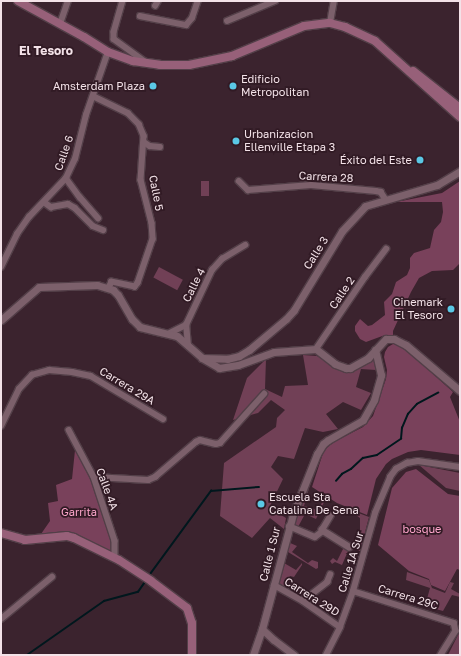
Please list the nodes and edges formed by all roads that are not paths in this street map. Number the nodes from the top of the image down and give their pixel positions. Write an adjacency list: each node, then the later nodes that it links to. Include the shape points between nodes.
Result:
1 (18, 1): 10 (main road)
2 (68, 1): 10 (street)
3 (123, 1): 11 (street, via 113,35 116,41)
4 (198, 1): 7 (street, via 192,18 186,25)
5 (275, 1): 8 (street)
6 (334, 1): 9 (street)
7 (140, 16)
8 (227, 21)
9 (330, 23): 14 (main road, via 304,26 232,56 202,63 174,66); 15 (main road, via 375,41)
10 (60, 24): 12 (main road)
11 (128, 49): 13 (street, via 130,54); 14 (street)
12 (108, 52): 13 (main road); 16 (street, Calle 6)
13 (126, 59): 14 (main road)
14 (148, 64)
15 (402, 66): 17 (main road, via 425,79); 18 (main road)
16 (93, 96): 19 (street, Calle 5, via 128,113 139,124); 22 (street, Calle 6, via 75,159)
17 (460, 108)
18 (460, 117)
19 (144, 142): 20 (street, via 150,146); 32 (street, Calle 5, via 142,180 153,239 143,272 135,287 112,282)
20 (160, 147)
21 (460, 171): 24 (street, Calle 3, via 437,185)
22 (66, 178): 25 (street, Calle 6); 26 (street)
23 (239, 181): 24 (street, Carrera 28, via 248,190 311,184 376,190 381,192)
24 (386, 200): 41 (street, Calle 3, via 365,206 358,211 342,231 286,319 245,353 232,358)
25 (44, 202): 27 (street, via 51,206 68,204 93,226); 30 (street, Calle 6, via 17,234)
26 (98, 218)
27 (103, 230)
28 (245, 245): 35 (street, Calle 4, via 222,259 212,270)
29 (386, 249): 38 (street, Calle 2)
30 (1, 267)
31 (95, 285): 32 (street); 33 (street, via 112,292); 34 (street, via 39,287)
32 (109, 288): 33 (street)
33 (122, 301): 36 (street, via 132,319 140,327)
34 (1, 320)
35 (186, 325): 36 (street); 37 (street)
36 (170, 333): 37 (street)
37 (188, 346): 40 (street)
38 (316, 349): 39 (street, via 335,364 346,368 365,359); 42 (street, via 274,352 238,365)
39 (376, 350): 43 (street, via 386,339 400,341); 51 (street, Calle 1 Sur, via 381,375 370,409 357,424 328,440 320,448)
40 (202, 358): 41 (street, Calle 3); 42 (street)
41 (221, 358): 42 (street, via 217,363)
42 (219, 368)
43 (460, 391)
44 (264, 394): 49 (street, via 220,443 200,440 196,442 155,477 148,480)
45 (163, 419): 46 (street, Carrera 29A, via 90,376 49,370 32,375 19,389)
46 (1, 426)
47 (69, 430): 49 (street, Calle 4A)
48 (460, 467): 57 (street, Calle 1A Sur, via 418,461 396,469 385,486 375,513)
49 (94, 477): 53 (street, Calle 4A)
50 (331, 515): 51 (street, via 322,530 350,548 330,536 323,531 315,537)
51 (289, 526): 56 (street, Calle 1 Sur)
52 (1, 533): 53 (main road, via 34,541 62,536 74,538)
53 (117, 559): 65 (main road, via 187,608 192,623)
54 (330, 575): 58 (street, via 327,582)
55 (52, 577): 59 (street)
56 (274, 585): 58 (street, Carrera 29D); 61 (street, Calle 1 Sur)
57 (353, 591): 60 (street, Calle 1A Sur); 69 (street, Carrera 29C, via 452,621 456,625 456,631)
58 (303, 601): 60 (street, Carrera 29D)
59 (1, 619)
60 (340, 626): 68 (street, Calle 1A Sur)
61 (262, 629): 62 (street); 63 (street, Calle 1 Sur)
62 (274, 640): 63 (street); 64 (street)
63 (256, 646): 66 (street, Calle 1 Sur)
64 (287, 653): 67 (street)
65 (192, 655)
66 (253, 655)
67 (294, 655)
68 (326, 655)
69 (441, 655)

